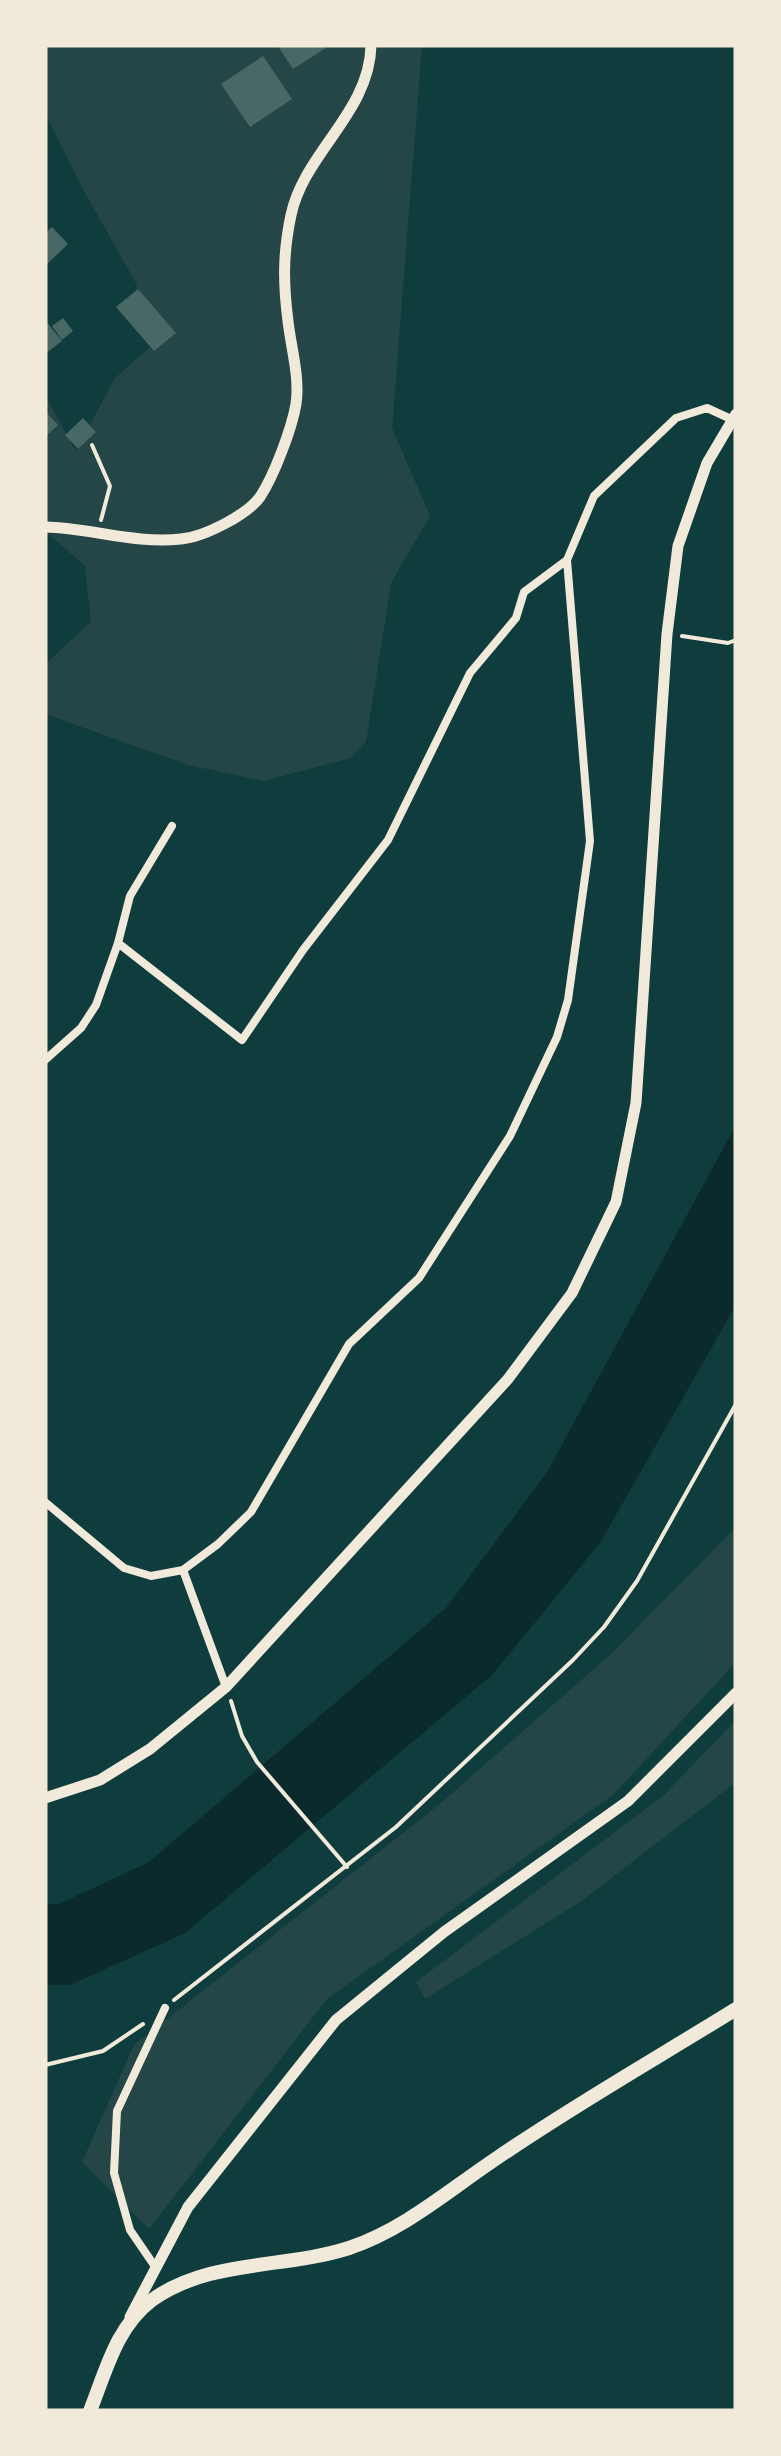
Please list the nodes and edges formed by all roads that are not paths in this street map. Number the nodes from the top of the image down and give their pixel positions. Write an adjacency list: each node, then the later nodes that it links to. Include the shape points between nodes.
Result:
1 (371, 45): 3 (main road, via 354,106 296,194 283,252 296,404 260,498 225,524 184,539 128,540)
2 (734, 417): 4 (street, via 707,408 676,418 594,496); 10 (main road, via 707,464 678,546 636,1102 616,1202 572,1292 508,1379)
3 (45, 527)
4 (568, 560): 6 (street, via 524,592 516,618 470,673 388,840 242,1040); 9 (street, via 590,842 557,1037 510,1136 419,1278 349,1344 251,1512)
5 (172, 826): 6 (street, via 130,896)
6 (118, 943): 7 (street, via 96,1006)
7 (45, 1060)
8 (45, 1502): 9 (street, via 124,1568 150,1576)
9 (182, 1570): 10 (street)
10 (226, 1687): 12 (main road, via 100,1780)
11 (736, 1693): 15 (main road, via 628,1801 444,1932 336,2020 188,2207)
12 (45, 1798)
13 (165, 2008): 15 (street, via 117,2111 114,2173 130,2230)
14 (736, 2009): 16 (highway, via 498,2157 420,2214 348,2248 180,2284)
15 (156, 2268): 16 (main road)
16 (126, 2326): 17 (highway)
17 (90, 2411)

